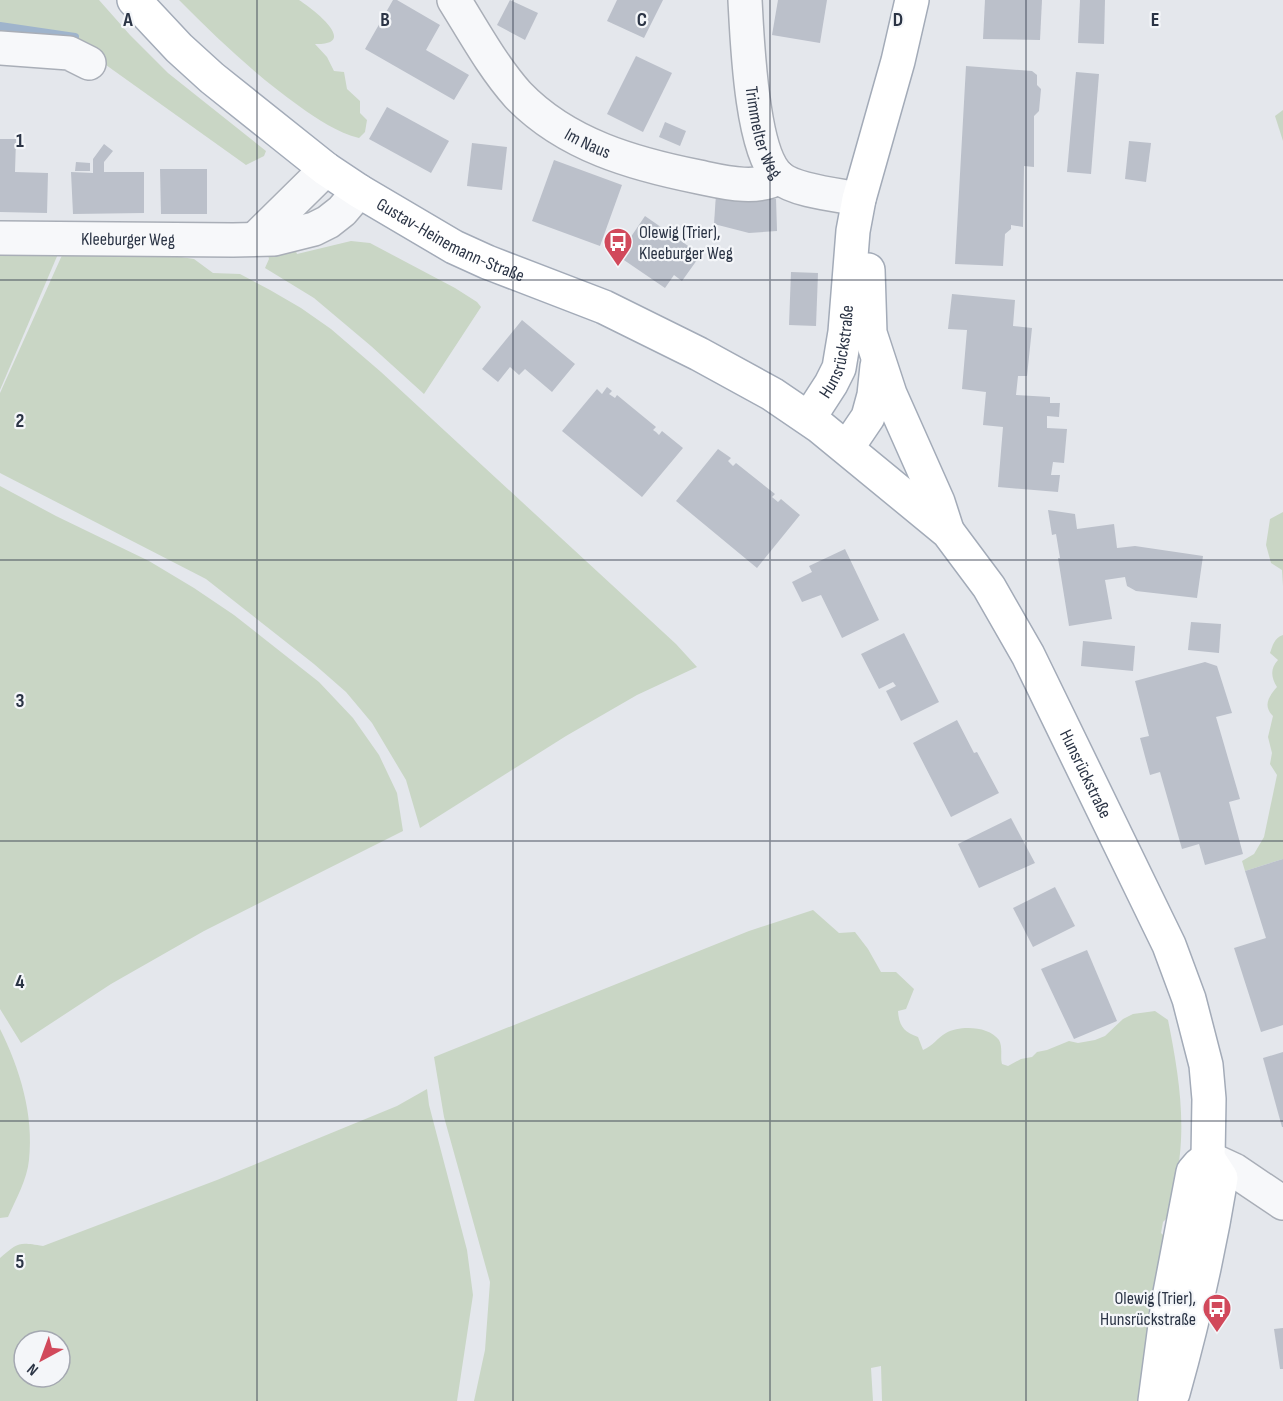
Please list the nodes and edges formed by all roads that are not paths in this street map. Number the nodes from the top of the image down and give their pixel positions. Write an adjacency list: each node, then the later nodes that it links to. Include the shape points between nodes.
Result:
1 (134, 0): 7 (main road, Gustav-Heinemann-Straße, via 212,78)
2 (454, 0): 8 (street, Im Naus, via 519,95 577,139 636,162 716,180 756,185 771,183)
3 (745, 0): 8 (street, Trimmelter Weg, via 755,113 761,143)
4 (912, 0): 10 (main road, Hunsrückstraße)
5 (0, 48): 6 (street, via 69,53)
6 (89, 63)
7 (326, 169): 9 (main road, Gustav-Heinemann-Straße); 13 (street)
8 (779, 177): 10 (street, Trimmelter Weg, via 810,190)
9 (359, 190): 13 (street, Kleeburger Weg, via 336,217 314,229 274,239); 15 (main road, Gustav-Heinemann-Straße, via 454,247 603,307 699,354)
10 (859, 199): 11 (main road, Hunsrückstraße)
11 (853, 231): 14 (main road, Hunsrückstraße, via 869,274 870,333); 15 (main road, Hunsrückstraße, via 839,368)
12 (0, 238): 13 (street, Kleeburger Weg)
13 (256, 238)
14 (878, 358): 16 (main road, Hunsrückstraße, via 868,417); 17 (main road)
15 (809, 418): 16 (main road, Hunsrückstraße)
16 (847, 448): 17 (main road, Hunsrückstraße)
17 (948, 532): 18 (main road, Hunsrückstraße, via 989,587 1024,647 1169,945 1189,999 1206,1065)
18 (1208, 1158): 19 (street, via 1234,1170); 20 (main road, via 1193,1172 1168,1303); 21 (main road, via 1221,1178 1193,1320)
19 (1283, 1203)
20 (1155, 1401)
21 (1170, 1401)

